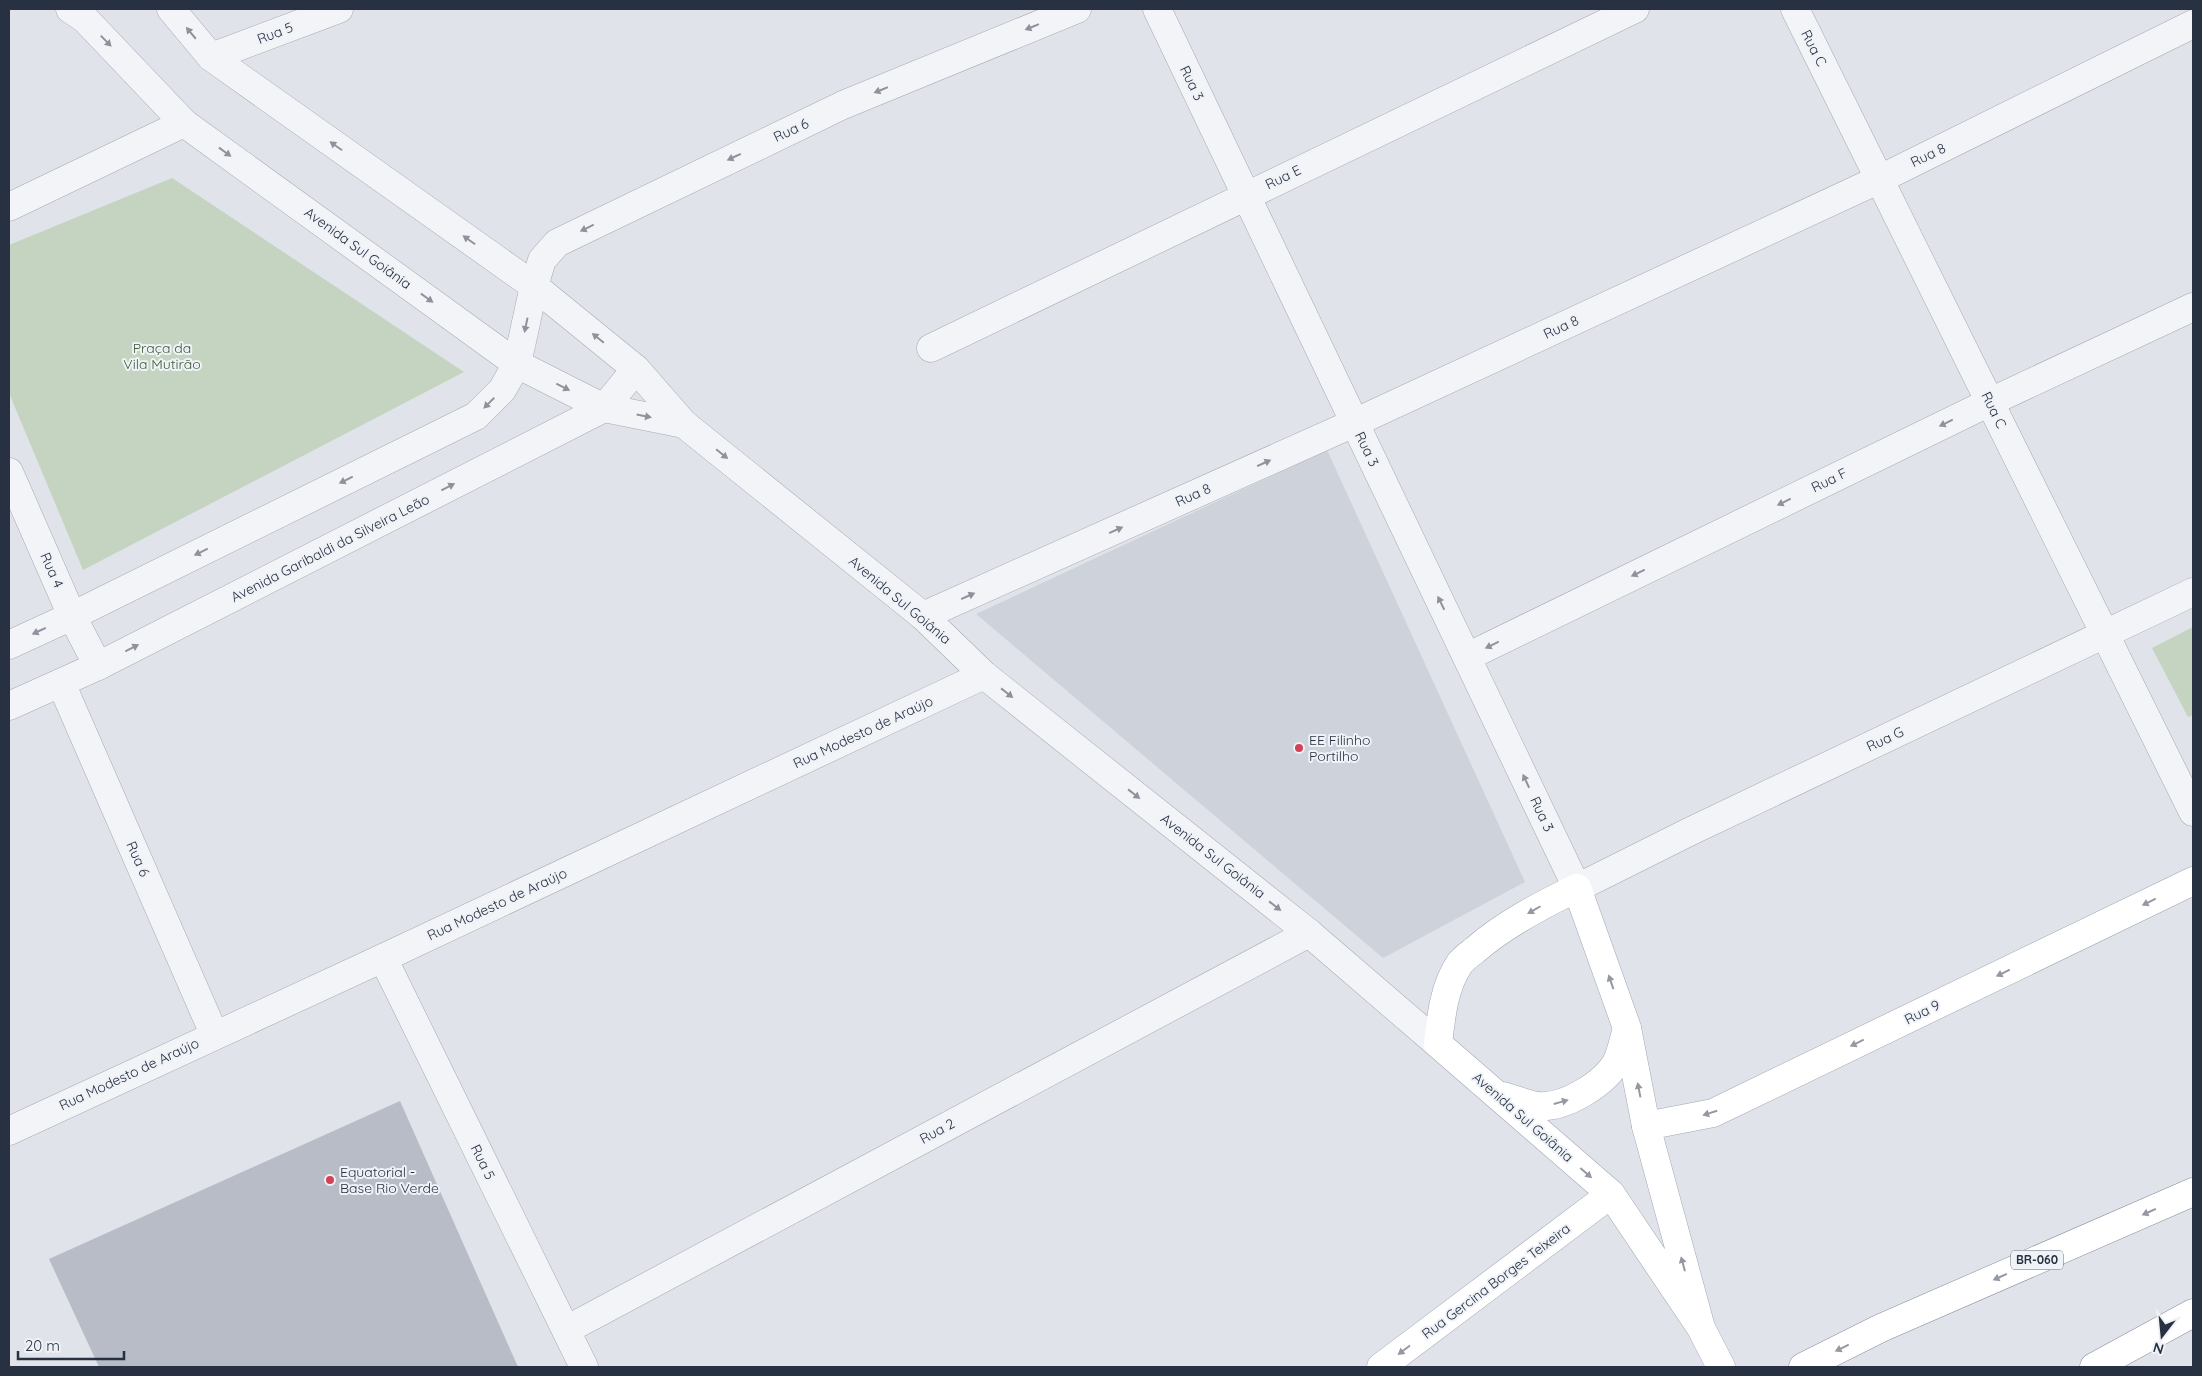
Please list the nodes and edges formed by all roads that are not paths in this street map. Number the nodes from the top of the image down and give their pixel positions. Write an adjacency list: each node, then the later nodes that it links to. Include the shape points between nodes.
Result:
1 (70, 9): 10 (street, Avenida Sul Goiânia, one-way to 10, via 85,19)
2 (171, 9): 9 (street, Avenida Sul Goiânia, one-way to 2)
3 (339, 9): 9 (street, Rua 5)
4 (1076, 9): 14 (street, Rua 6, one-way to 14, via 843,106 557,243 542,260)
5 (1157, 9): 12 (street, Rua 3)
6 (1635, 9): 12 (street, Rua E)
7 (1795, 9): 11 (street, Rua C)
8 (2193, 24): 11 (street, Rua 8)
9 (212, 57): 14 (street, Avenida Sul Goiânia, one-way to 9)
10 (184, 122): 13 (street); 17 (street, Avenida Sul Goiânia, one-way to 17)
11 (1880, 179): 19 (street, Rua C); 21 (street, Rua 8)
12 (1246, 195): 16 (street, Rua E); 21 (street, Rua 3)
13 (9, 207)
14 (534, 286): 17 (street, Rua 6, one-way to 17); 18 (street, Avenida Sul Goiânia, one-way to 14)
15 (2193, 307): 19 (street, Rua F)
16 (931, 348)
17 (517, 364): 20 (street, Avenida Sul Goiânia, one-way to 20); 25 (street, one-way to 25, via 502,390 476,416)
18 (636, 369): 20 (street, Avenida Garibaldi da Silveira Leão); 22 (street, Avenida Sul Goiânia)
19 (1990, 402): 27 (street, Rua C); 29 (street, Rua F, one-way to 29)
20 (604, 408): 22 (street, Avenida Sul Goiânia, one-way to 22); 30 (street, Avenida Garibaldi da Silveira Leão, one-way to 20)
21 (1354, 423): 26 (street, Rua 8, one-way to 21); 29 (street, Rua 3, one-way to 21)
22 (684, 424): 26 (street, Avenida Sul Goiânia, one-way to 26)
23 (9, 472): 25 (street, Rua 4)
24 (2193, 592): 27 (street, Rua G)
25 (72, 616): 28 (street, one-way to 28); 30 (street, Rua 4)
26 (923, 616): 31 (street, Avenida Sul Goiânia)
27 (2105, 634): 34 (street, Rua C); 36 (street, Rua G)
28 (9, 645)
29 (1467, 657): 36 (street, Rua 3, one-way to 29)
30 (98, 666): 32 (street, Avenida Garibaldi da Silveira Leão)
31 (984, 675): 37 (street, Avenida Sul Goiânia, one-way to 37); 38 (street, Rua Modesto de Araújo)
32 (61, 683): 33 (street, Avenida Garibaldi da Silveira Leão); 40 (street, Rua 6)
33 (9, 706)
34 (2193, 812)
35 (2193, 881): 43 (main road, Rua 9, one-way to 43, via 1713,1113)
36 (1577, 888): 39 (main road, Avenida Sul Goiânia, one-way to 36); 41 (main road, one-way to 41, via 1516,920 1461,962 1449,985)
37 (1309, 933): 41 (street, Avenida Sul Goiânia); 49 (street, Rua 2)
38 (382, 958): 40 (street, Rua Modesto de Araújo); 49 (street, Rua 5)
39 (1627, 1028): 42 (main road, one-way to 39, via 1538,1106 1561,1103 1584,1093 1603,1079 1618,1060); 43 (main road, Avenida Sul Goiânia, one-way to 39)
40 (214, 1034): 44 (street, Rua Modesto de Araújo)
41 (1438, 1044): 42 (main road, Avenida Sul Goiânia)
42 (1497, 1094): 46 (main road, Avenida Sul Goiânia, one-way to 46)
43 (1646, 1126): 48 (main road, Avenida Sul Goiânia, one-way to 43)
44 (9, 1131)
45 (2193, 1192): 53 (main road, BR-060, one-way to 53, via 1881,1328)
46 (1611, 1194): 48 (main road, Avenida Sul Goiânia); 51 (main road, Rua Gercina Borges Teixeira, one-way to 51)
47 (2193, 1314): 54 (main road)
48 (1701, 1328): 52 (main road, Avenida Sul Goiânia)
49 (566, 1330): 50 (street, Rua 5)
50 (584, 1367)
51 (1381, 1367)
52 (1721, 1367)
53 (1803, 1367)
54 (2094, 1367)

